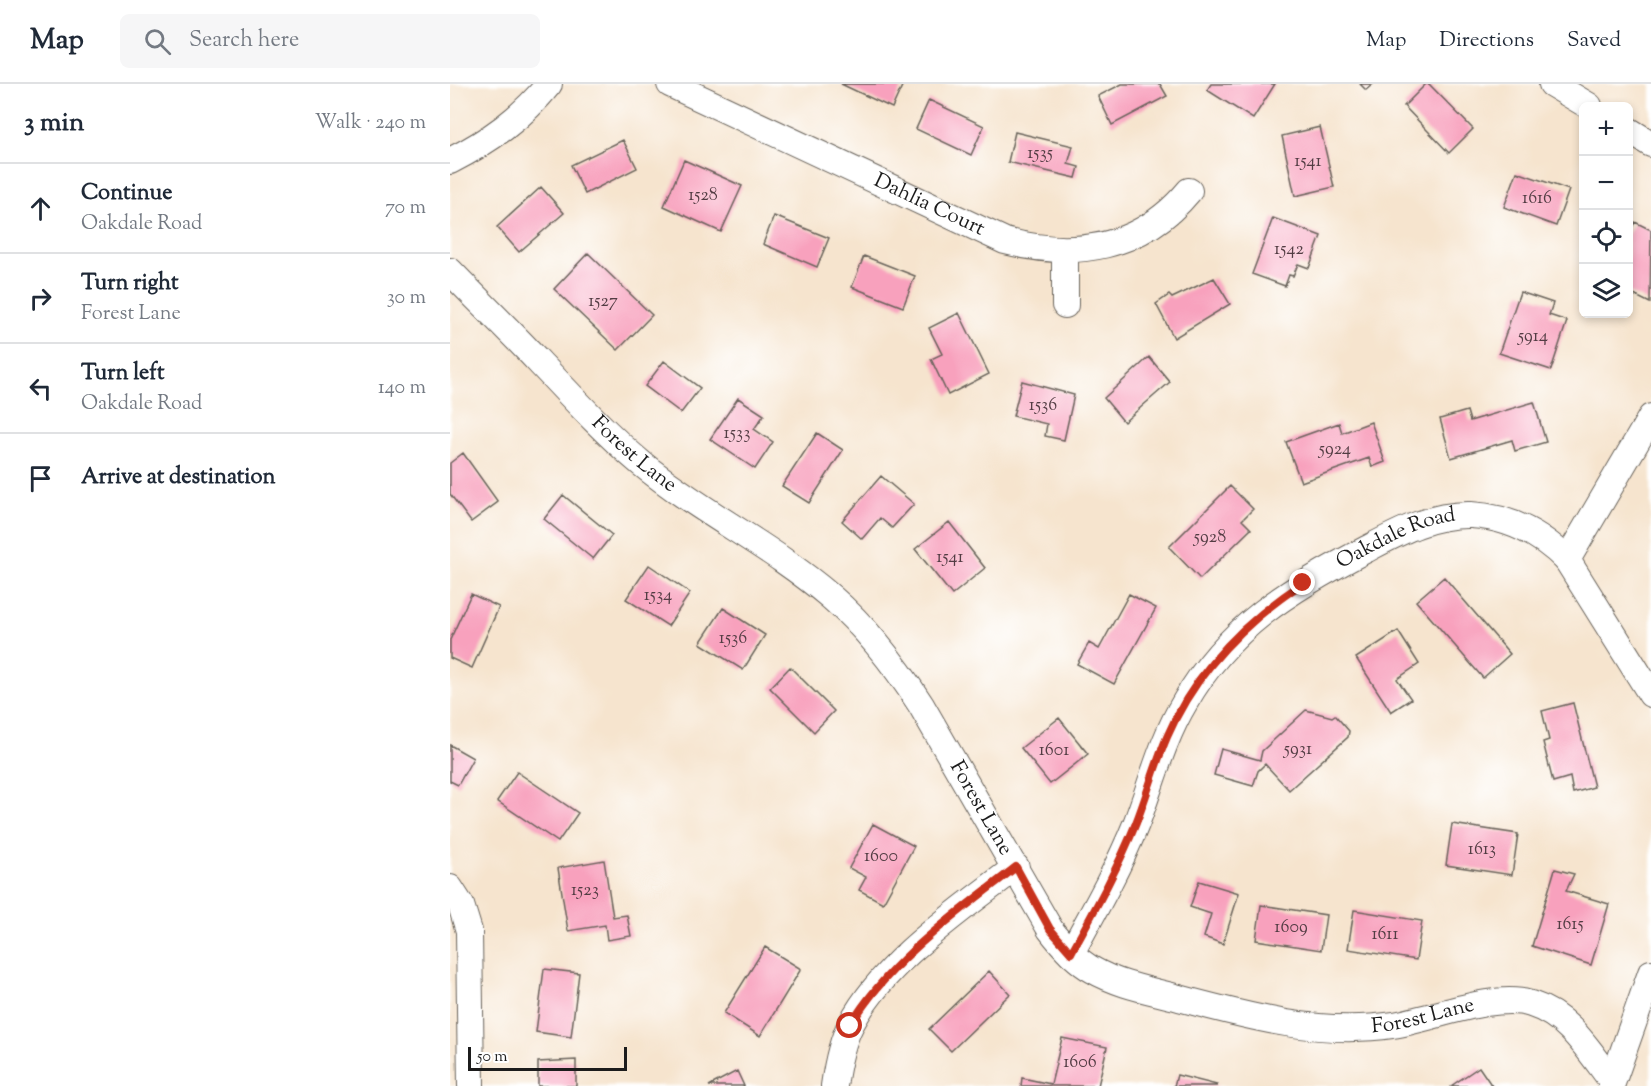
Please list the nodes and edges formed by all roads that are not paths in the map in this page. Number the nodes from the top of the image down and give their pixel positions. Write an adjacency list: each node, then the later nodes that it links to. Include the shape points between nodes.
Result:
1 (549, 84): 7 (street, via 512,123)
2 (670, 84): 9 (street, Dahlia Court, via 1005,241)
3 (1552, 84): 4 (street)
4 (1582, 102)
5 (1633, 133): 6 (street)
6 (1651, 144)
7 (450, 161)
8 (1189, 191): 9 (street, Dahlia Court, via 1158,222 1136,235 1111,244)
9 (1065, 250): 11 (street)
10 (450, 271): 15 (street, Forest Lane, via 640,462 689,500 793,567 866,630 899,670)
11 (1065, 305)
12 (1651, 417): 13 (street)
13 (1567, 560): 14 (street, Oakdale Road); 17 (street, Oakdale Road, via 1550,543 1527,529 1472,515 1444,517 1407,528 1268,606 1229,643 1185,702 1167,737 1115,871)
14 (1651, 694)
15 (1016, 867): 17 (street, Forest Lane, via 1050,929); 21 (street, via 888,973 867,997 850,1026)
16 (450, 888): 20 (street, via 461,905 469,931)
17 (1071, 953): 19 (street, Forest Lane, via 1090,969 1115,981 1264,1021 1309,1028 1394,1025 1507,1000 1529,1003 1564,1022)
18 (1651, 973): 19 (street)
19 (1611, 1083)
20 (471, 1086)
21 (834, 1086)

